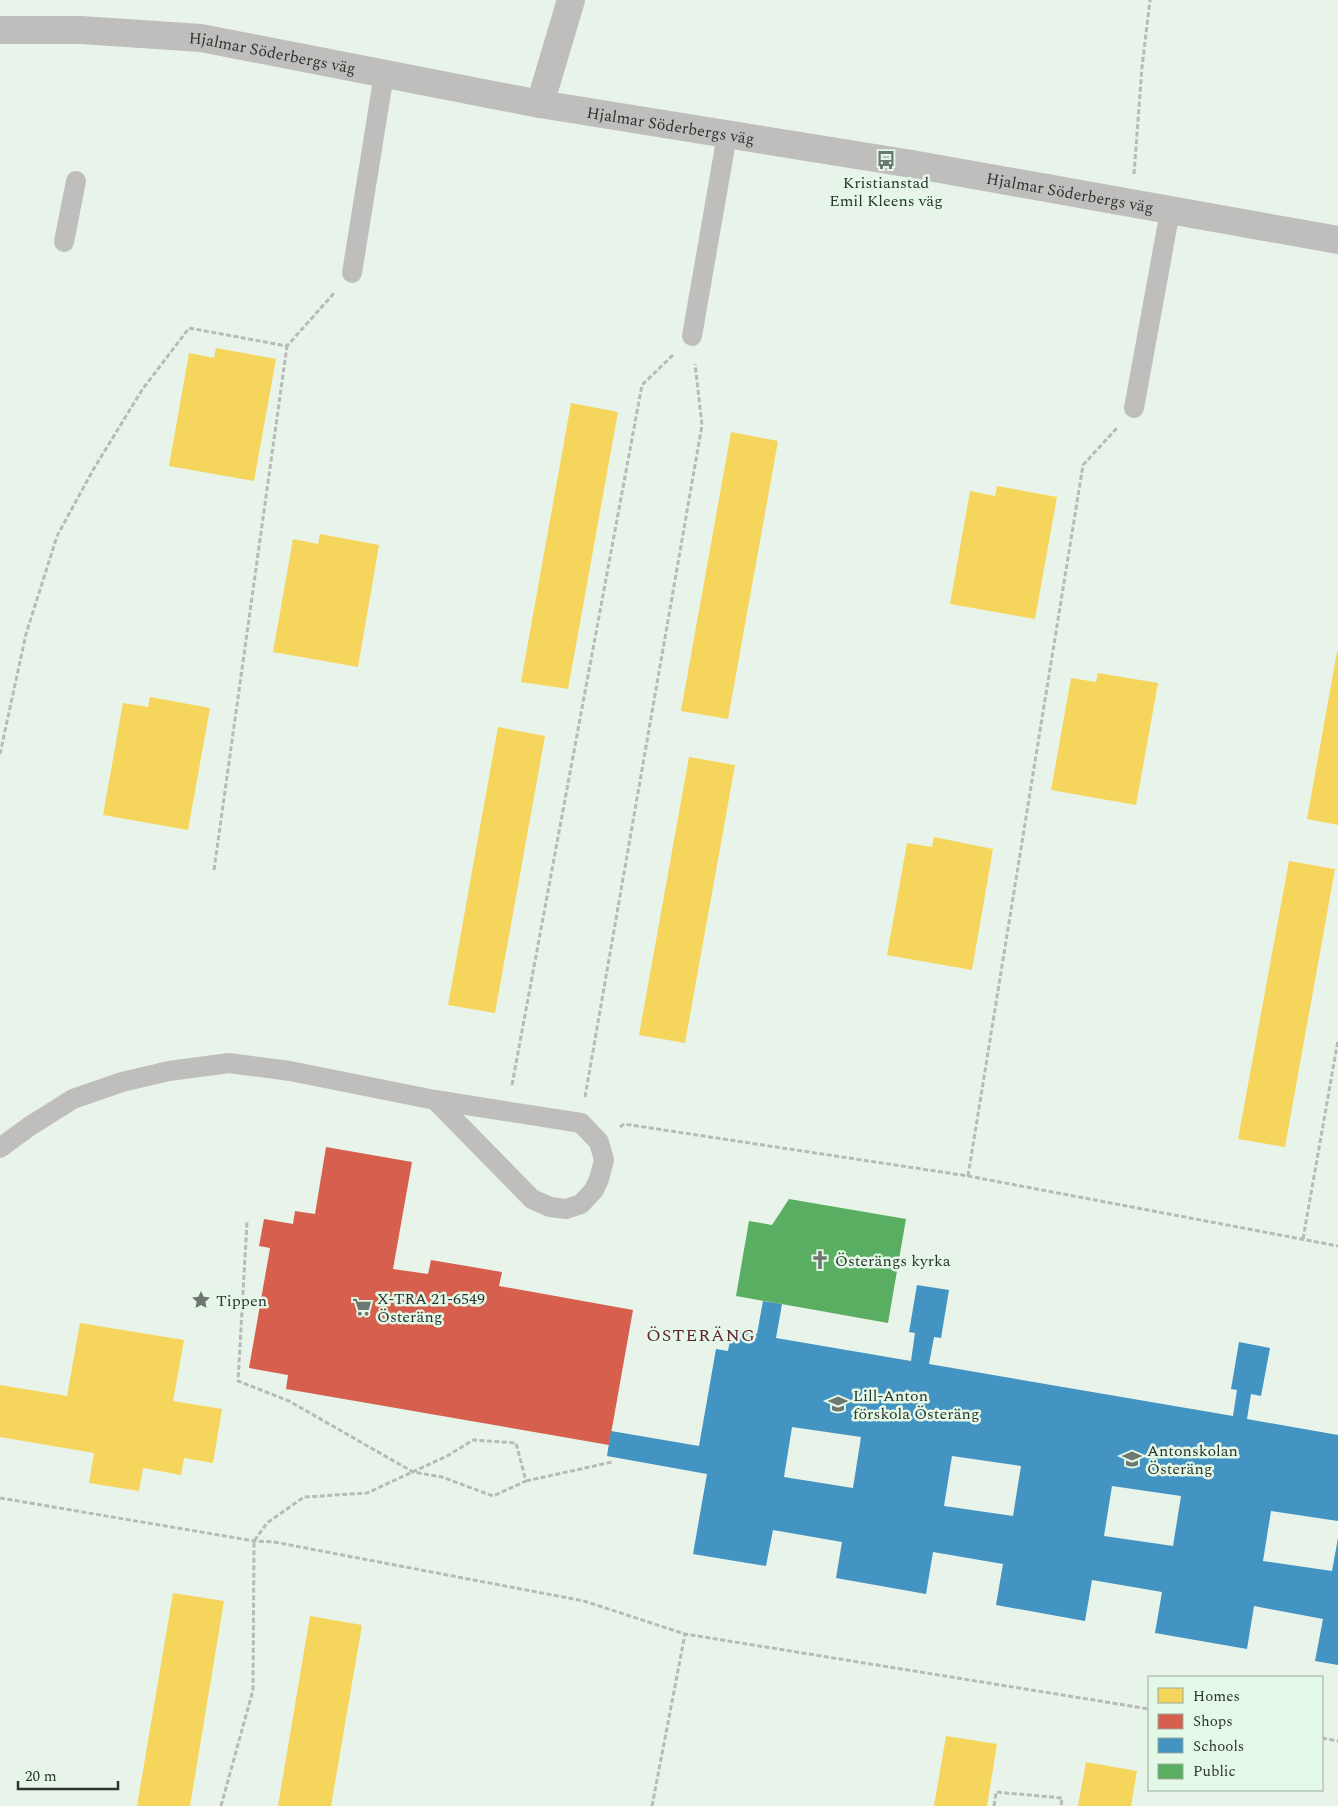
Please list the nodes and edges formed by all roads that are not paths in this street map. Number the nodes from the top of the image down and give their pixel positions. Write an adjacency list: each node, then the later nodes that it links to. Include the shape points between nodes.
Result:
1 (571, 0): 4 (street)
2 (0, 30): 3 (street, Hjalmar Söderbergs väg, via 81,30 201,38)
3 (384, 74): 4 (street, Hjalmar Söderbergs väg); 10 (lane)
4 (540, 104): 5 (street, Hjalmar Söderbergs väg)
5 (727, 135): 7 (street, Hjalmar Söderbergs väg, via 912,164); 11 (lane)
6 (76, 181): 9 (lane)
7 (1170, 211): 8 (street, Hjalmar Söderbergs väg); 12 (lane)
8 (1338, 240)
9 (64, 242)
10 (352, 273)
11 (692, 336)
12 (1134, 408)
13 (435, 1100): 13 (lane, via 581,1123 599,1142 604,1160 594,1190 581,1204 566,1209 550,1207 532,1199); 14 (lane, via 290,1071 229,1063 169,1071 122,1082 73,1099)
14 (0, 1148)

